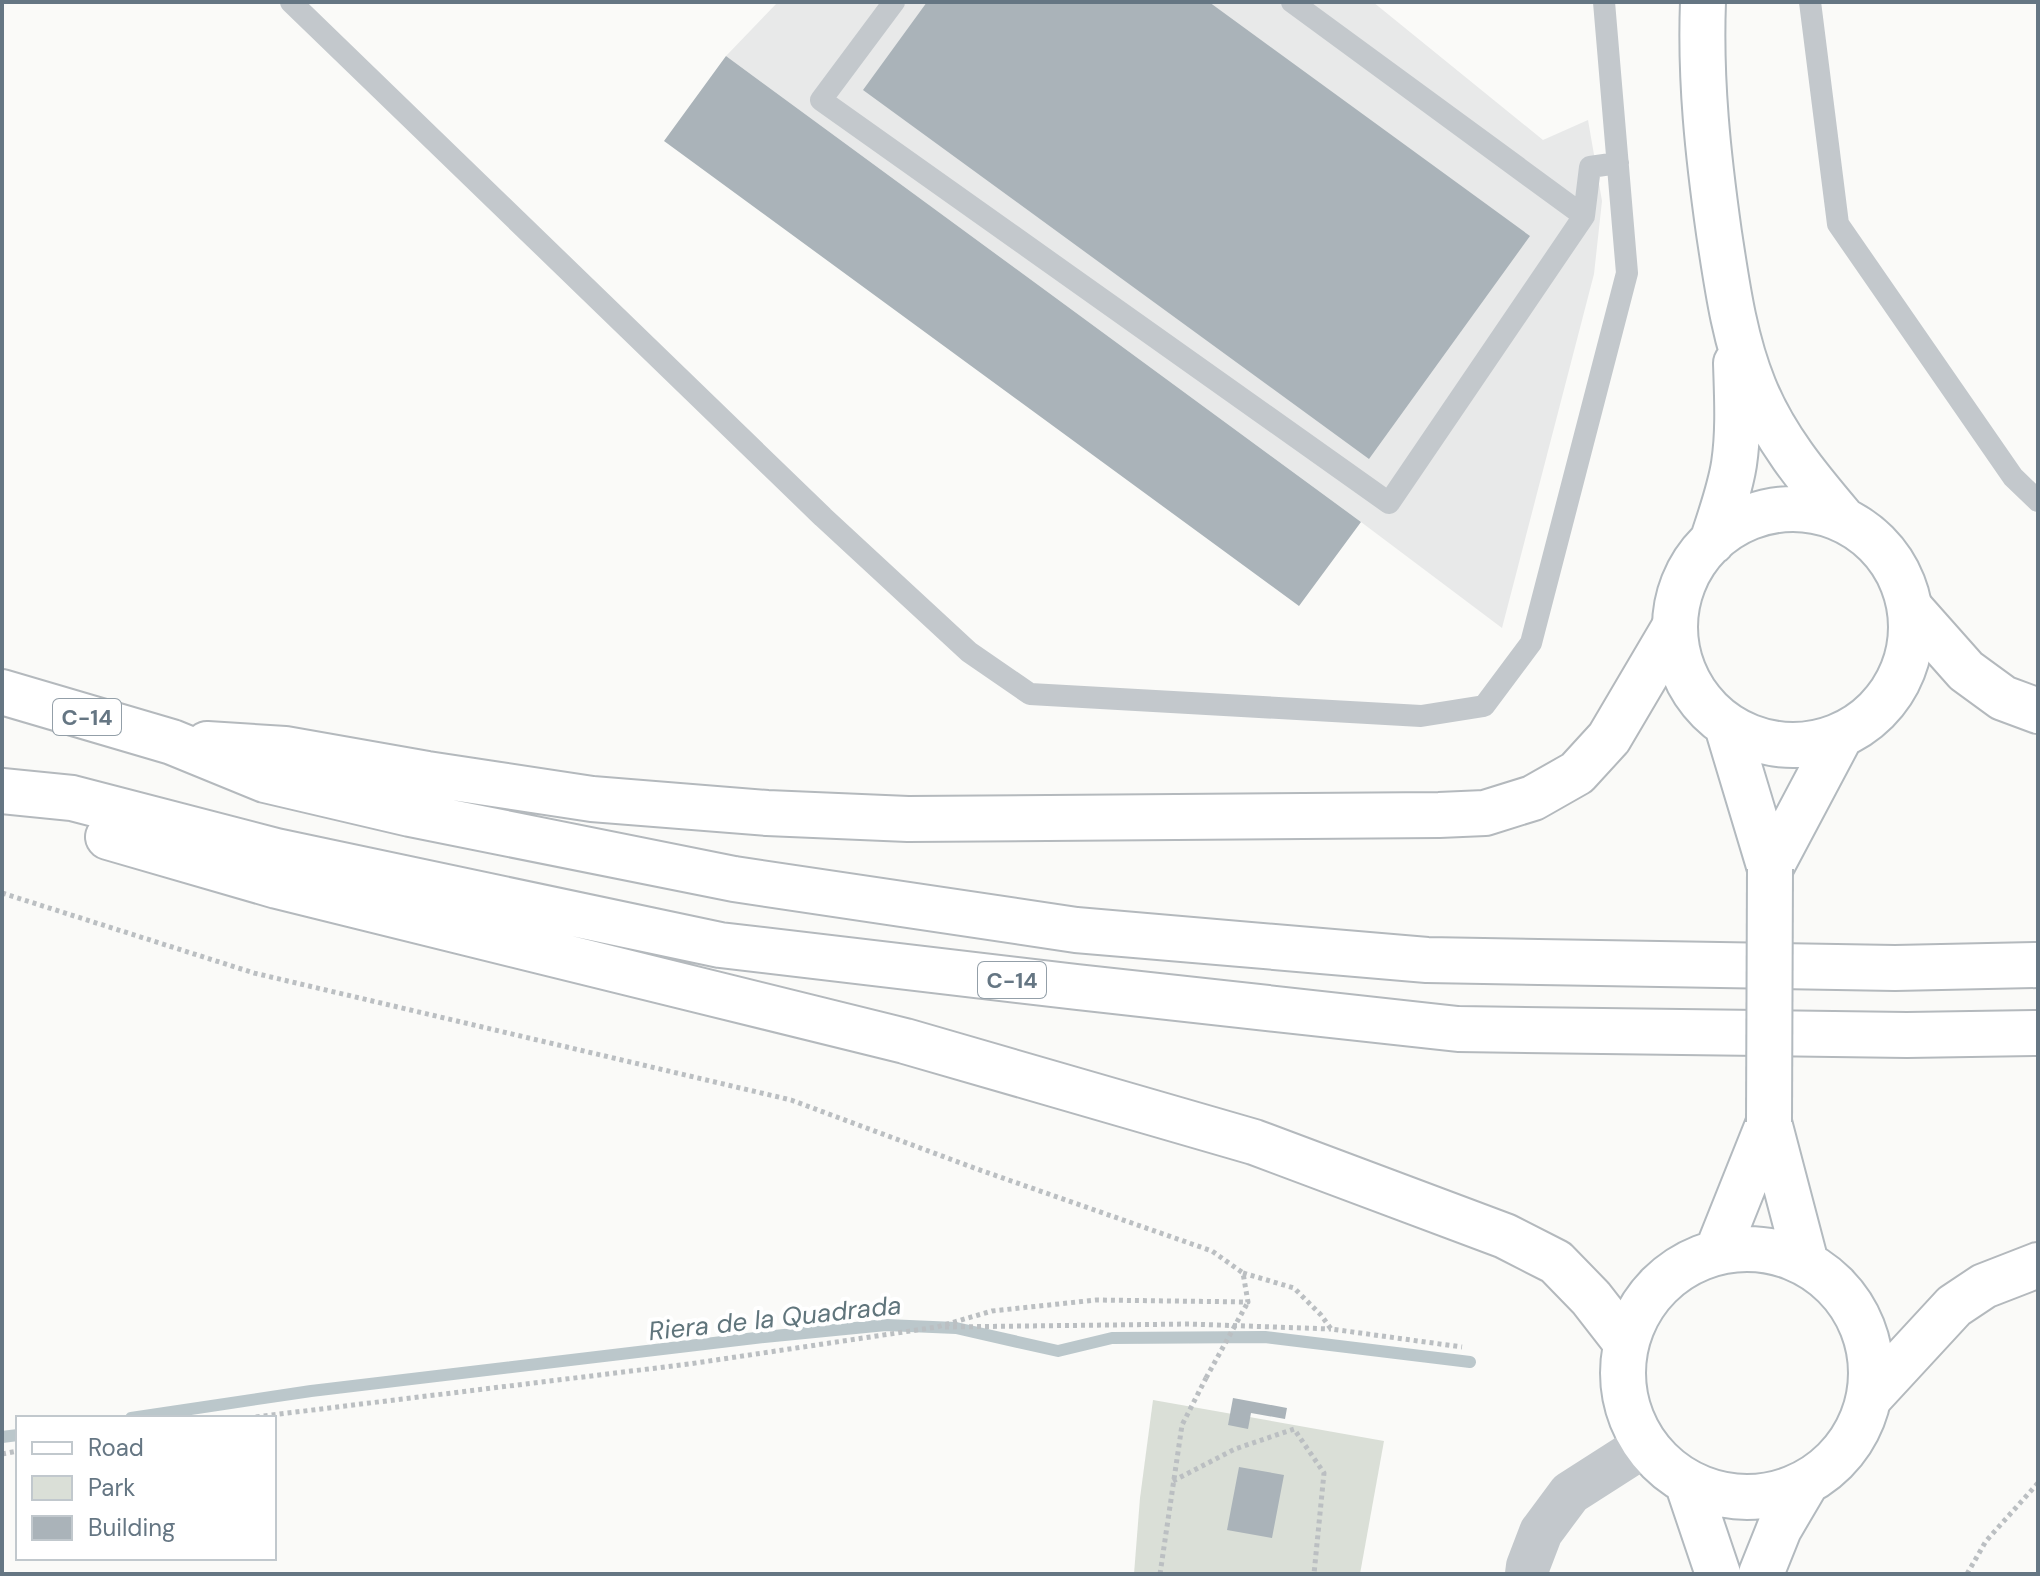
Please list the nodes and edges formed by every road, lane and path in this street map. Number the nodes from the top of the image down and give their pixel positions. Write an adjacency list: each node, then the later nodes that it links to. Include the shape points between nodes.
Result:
1 (291, 2): 7 (lane, via 823,517 969,652 1030,694 1421,716 1484,706 1531,643 1627,273)
2 (894, 2): 8 (lane, via 821,100 1389,503)
3 (1292, 2): 8 (lane)
4 (1604, 2): 7 (lane)
5 (1703, 2): 9 (main road, via 1701,69 1708,155)
6 (1810, 2): 10 (lane, via 1838,224 2013,477)
7 (1618, 163): 8 (lane, via 1590,167)
8 (1584, 216)
9 (1735, 329): 11 (main road, via 1754,388 1780,437); 12 (main road, via 1734,464)
10 (2038, 501)
11 (1842, 518): 12 (main road, via 1805,508 1766,511 1729,526); 13 (main road, via 1875,540 1899,572)
12 (1712, 542): 14 (main road, via 1700,552 1681,587)
13 (1911, 609): 16 (main road, via 1966,671 2003,698); 18 (main road, via 1910,648 1897,685 1872,716)
14 (1675, 626): 17 (main road, via 1687,676 1699,699); 19 (main road, via 1609,738 1577,773 1533,798 1485,813 908,819 767,813 592,799 285,749)
15 (2, 692): 19 (main road, C-14)
16 (2038, 711)
17 (1727, 726): 18 (main road, via 1763,742 1802,746); 21 (main road)
18 (1840, 737): 21 (main road)
19 (172, 742): 23 (main road, C-14, via 265,780 410,814 734,879 1076,930 1427,960 1895,968)
20 (2, 793): 24 (main road, C-14, via 72,798 276,851 735,947 1458,1029); 33 (main road, via 46,819 277,886 905,1041 1254,1142 1505,1236 1556,1262)
21 (1770, 869): 25 (main road, bridge)
22 (2, 893): 29 (path, via 254,973 791,1100 1212,1251)
23 (2038, 965)
24 (2038, 1033)
25 (1769, 1122): 26 (main road); 27 (main road)
26 (1717, 1252): 27 (main road, via 1778,1252); 33 (main road, via 1660,1284 1639,1312)
27 (1806, 1263): 35 (main road, via 1837,1287 1860,1320 1870,1358)
28 (2038, 1265): 35 (main road, via 1984,1286 1954,1306)
29 (1243, 1273): 30 (path); 32 (path, via 1294,1288)
30 (1248, 1302): 31 (path, via 1096,1300 992,1311); 38 (path, bridge, via 1182,1425)
31 (937, 1327): 32 (path, via 1189,1324); 36 (path, via 689,1364)
32 (1331, 1329): 34 (path)
33 (1626, 1343): 37 (main road, via 1623,1378 1629,1413)
34 (1462, 1347)
35 (1869, 1398): 40 (main road, via 1857,1432 1835,1461)
36 (263, 1416)
37 (1645, 1445): 39 (main road); 44 (street, via 1570,1493 1541,1532)
38 (1173, 1481): 42 (path); 43 (path, via 1235,1449 1294,1429 1324,1473)
39 (1687, 1482): 40 (main road, via 1725,1495 1767,1496); 45 (main road)
40 (1806, 1483): 46 (main road)
41 (2038, 1483): 47 (path, via 1986,1541)
42 (1160, 1574)
43 (1314, 1574)
44 (1527, 1574)
45 (1718, 1574)
46 (1761, 1574)
47 (1967, 1574)

